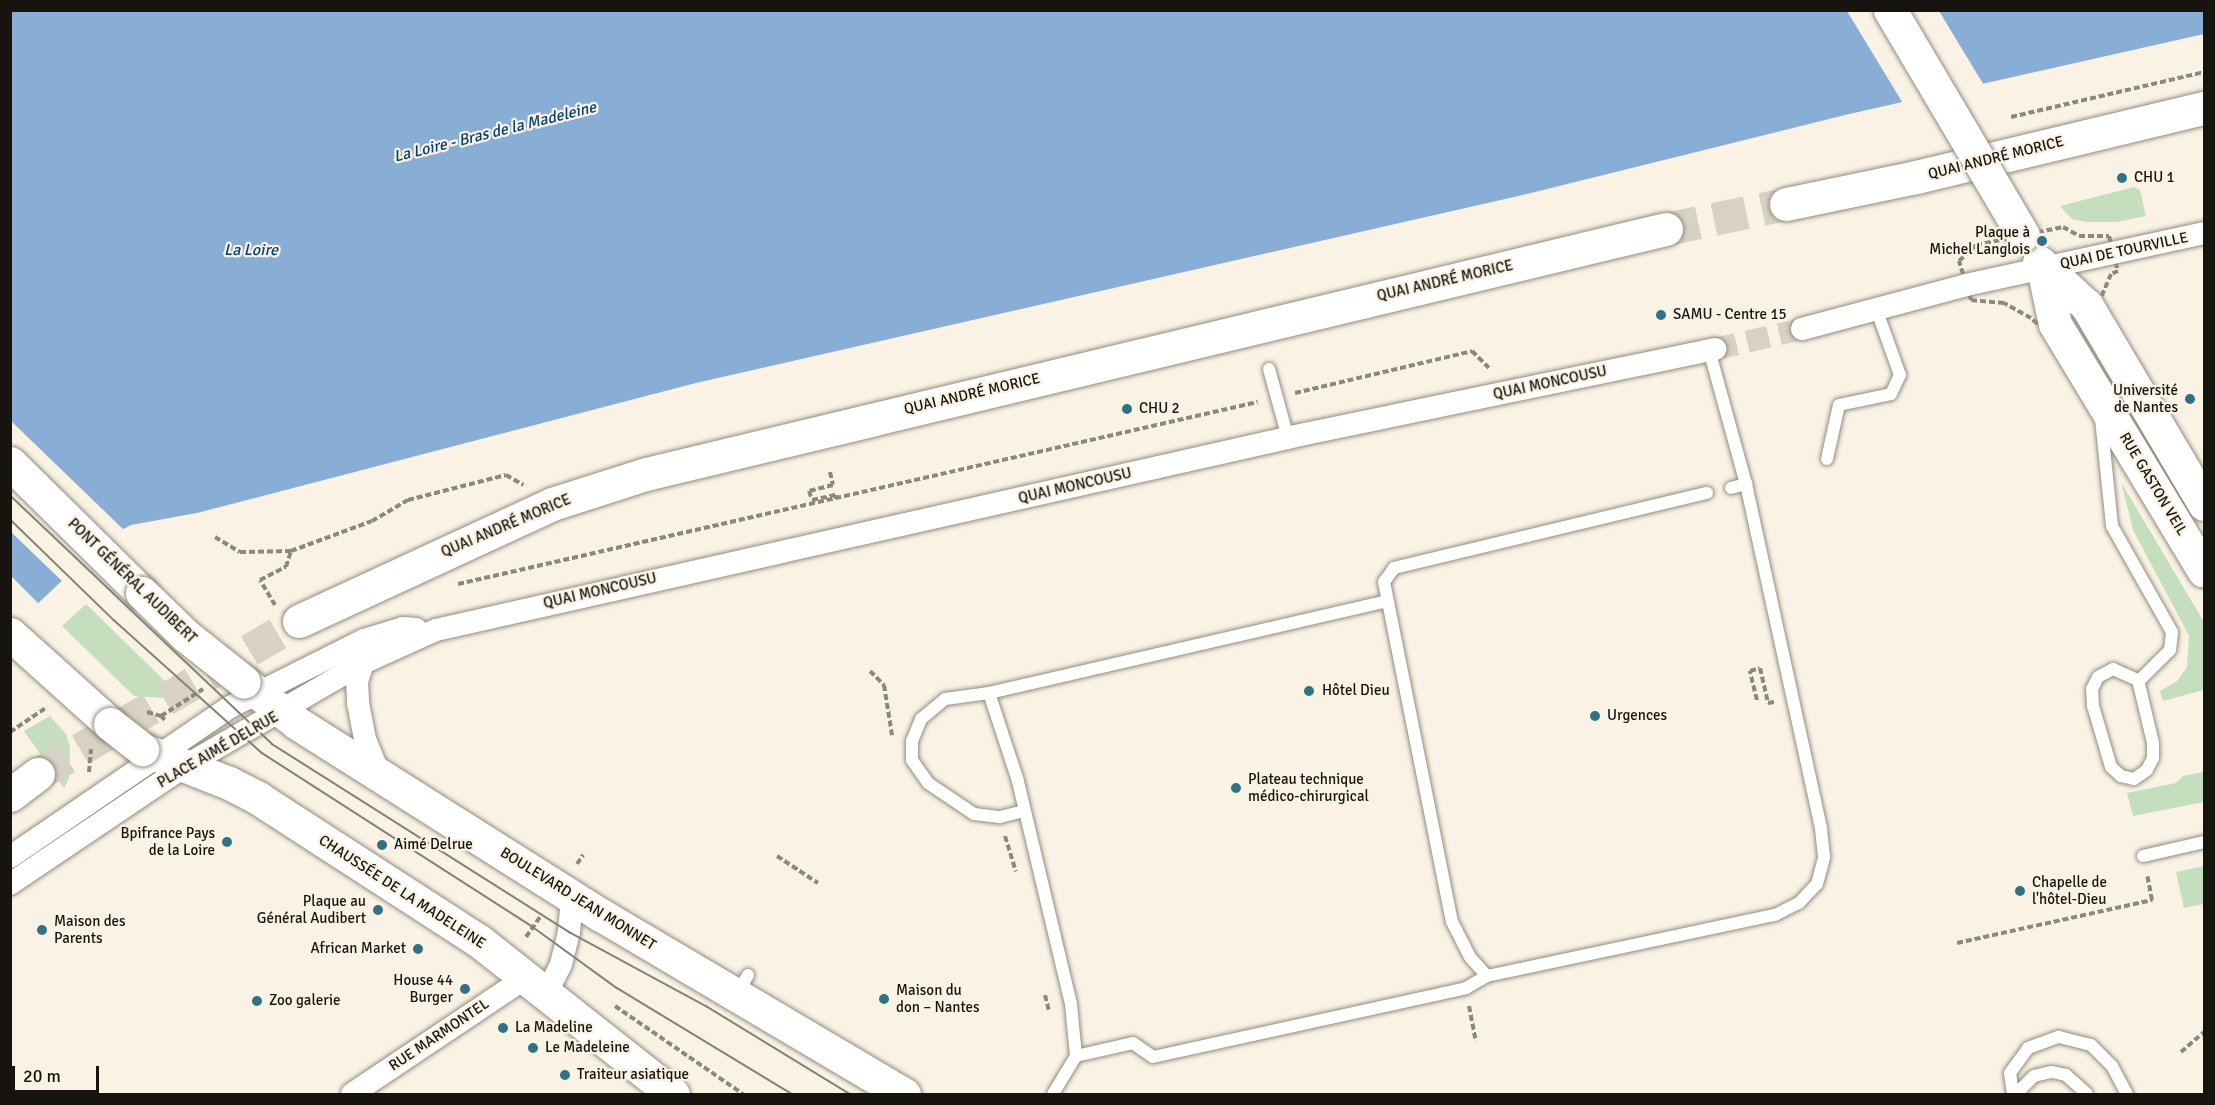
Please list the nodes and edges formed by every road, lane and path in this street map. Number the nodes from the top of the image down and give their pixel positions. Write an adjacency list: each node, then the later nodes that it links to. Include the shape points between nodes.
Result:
1 (1890, 10): 11 (main road, bridge)
2 (2205, 72): 4 (path)
3 (2205, 108): 5 (main road, QUAI ANDRÉ MORICE)
4 (2011, 117)
5 (1786, 204)
6 (2063, 227): 8 (path)
7 (1666, 229): 39 (main road, QUAI ANDRÉ MORICE, via 646,474 552,504)
8 (2072, 232)
9 (2205, 233): 11 (street, QUAI DE TOURVILLE)
10 (1976, 245): 12 (path)
11 (2036, 257): 14 (street, via 1966,285); 21 (main road, RUE GASTON VEIL, via 2055,324); 32 (main road, via 2087,306)
12 (1959, 261)
13 (1971, 300): 16 (path, via 2004,303)
14 (1877, 311): 15 (street); 24 (lane, via 1900,375 1891,394 1839,405)
15 (1802, 329)
16 (2044, 330)
17 (1712, 350): 23 (street, QUAI MONCOUSU); 27 (lane)
18 (1269, 369): 23 (lane)
19 (1498, 376): 20 (path, via 1472,351)
20 (1292, 394)
21 (2101, 398): 35 (main road, RUE GASTON VEIL); 44 (lane, via 2112,526 2172,632 2170,650)
22 (1266, 400): 31 (path)
23 (1288, 438): 40 (street, QUAI MONCOUSU)
24 (1827, 459)
25 (10, 464): 48 (main road, PONT GÉNÉRAL AUDIBERT, bridge, via 185,634)
26 (830, 472): 31 (path, via 832,485 809,490 812,500 836,495)
27 (1746, 484): 29 (lane); 73 (lane, via 1821,828 1824,858 1817,884 1799,903 1775,915)
28 (527, 488): 34 (path, via 506,475 408,500 372,521)
29 (1731, 488)
30 (1707, 493): 38 (lane, via 1394,568 1384,582)
31 (836, 499): 37 (path)
32 (2205, 504)
33 (215, 537): 34 (path, via 240,552)
34 (291, 551): 36 (path, via 286,567)
35 (2205, 571)
36 (260, 580)
37 (452, 585)
38 (1386, 601): 47 (lane); 73 (lane, via 1452,922 1470,957)
39 (299, 621)
40 (436, 630): 42 (street, QUAI MONCOUSU); 48 (street, QUAI MONCOUSU, via 403,628 308,665)
41 (10, 634): 54 (main road)
42 (363, 663): 46 (street, QUAI MONCOUSU); 59 (street, via 357,681 358,704 365,739)
43 (870, 671): 55 (path, via 884,685)
44 (2138, 682): 44 (lane, via 2153,758 2148,770 2134,779 2121,776 2111,767 2092,689 2098,677 2113,669 2128,673)
45 (207, 686): 52 (path)
46 (321, 690): 48 (street, PLACE AIMÉ DELRUE)
47 (989, 693): 61 (lane, via 1001,723); 62 (lane, via 945,699 921,719 912,741 912,760 928,783 974,814)
48 (261, 696): 56 (street); 56 (street, PLACE AIMÉ DELRUE); 59 (main road, BOULEVARD JEAN MONNET)
49 (1757, 700): 50 (path, via 1750,671 1760,668)
50 (1768, 703)
51 (47, 706): 53 (path)
52 (161, 716)
53 (10, 732)
54 (101, 732): 56 (main road, CHAUSSÉE DE LA MADELEINE, bridge); 57 (path, bridge)
55 (893, 742)
56 (162, 757): 66 (street, via 103,792); 69 (street, PLACE AIMÉ DELRUE, via 116,813); 74 (main road, CHAUSSÉE DE LA MADELEINE, via 258,798 479,941)
57 (89, 772)
58 (38, 774): 60 (main road)
59 (379, 774): 70 (main road, BOULEVARD JEAN MONNET)
60 (10, 795)
61 (1024, 812): 62 (lane); 82 (lane, via 1071,1004)
62 (1000, 817): 67 (path)
63 (2205, 842): 65 (lane)
64 (777, 856): 68 (path)
65 (2143, 856): 72 (path, via 2152,900)
66 (10, 857)
67 (1017, 875)
68 (818, 883)
69 (10, 884)
70 (559, 900): 71 (path); 74 (street, via 569,932 561,964); 86 (main road, BOULEVARD JEAN MONNET, via 742,985)
71 (526, 937)
72 (1957, 943)
73 (1487, 976): 75 (lane)
74 (537, 985): 83 (street, RUE MARMONTEL); 84 (main road, CHAUSSÉE DE LA MADELEINE)
75 (1466, 988): 80 (path); 82 (lane, via 1153,1057 1133,1043)
76 (1043, 989): 78 (path)
77 (612, 1003): 85 (path)
78 (1051, 1023)
79 (2205, 1032): 81 (path)
80 (1476, 1041)
81 (2181, 1052)
82 (1076, 1056): 87 (lane)
83 (352, 1095)
84 (673, 1095)
85 (743, 1095)
86 (904, 1095)
87 (1053, 1095)
88 (2015, 1095): 89 (lane, via 2034,1076 2052,1072 2066,1075); 90 (lane, via 2010,1073 2028,1048 2059,1037 2091,1046 2112,1066)
89 (2087, 1095)
90 (2127, 1095)

